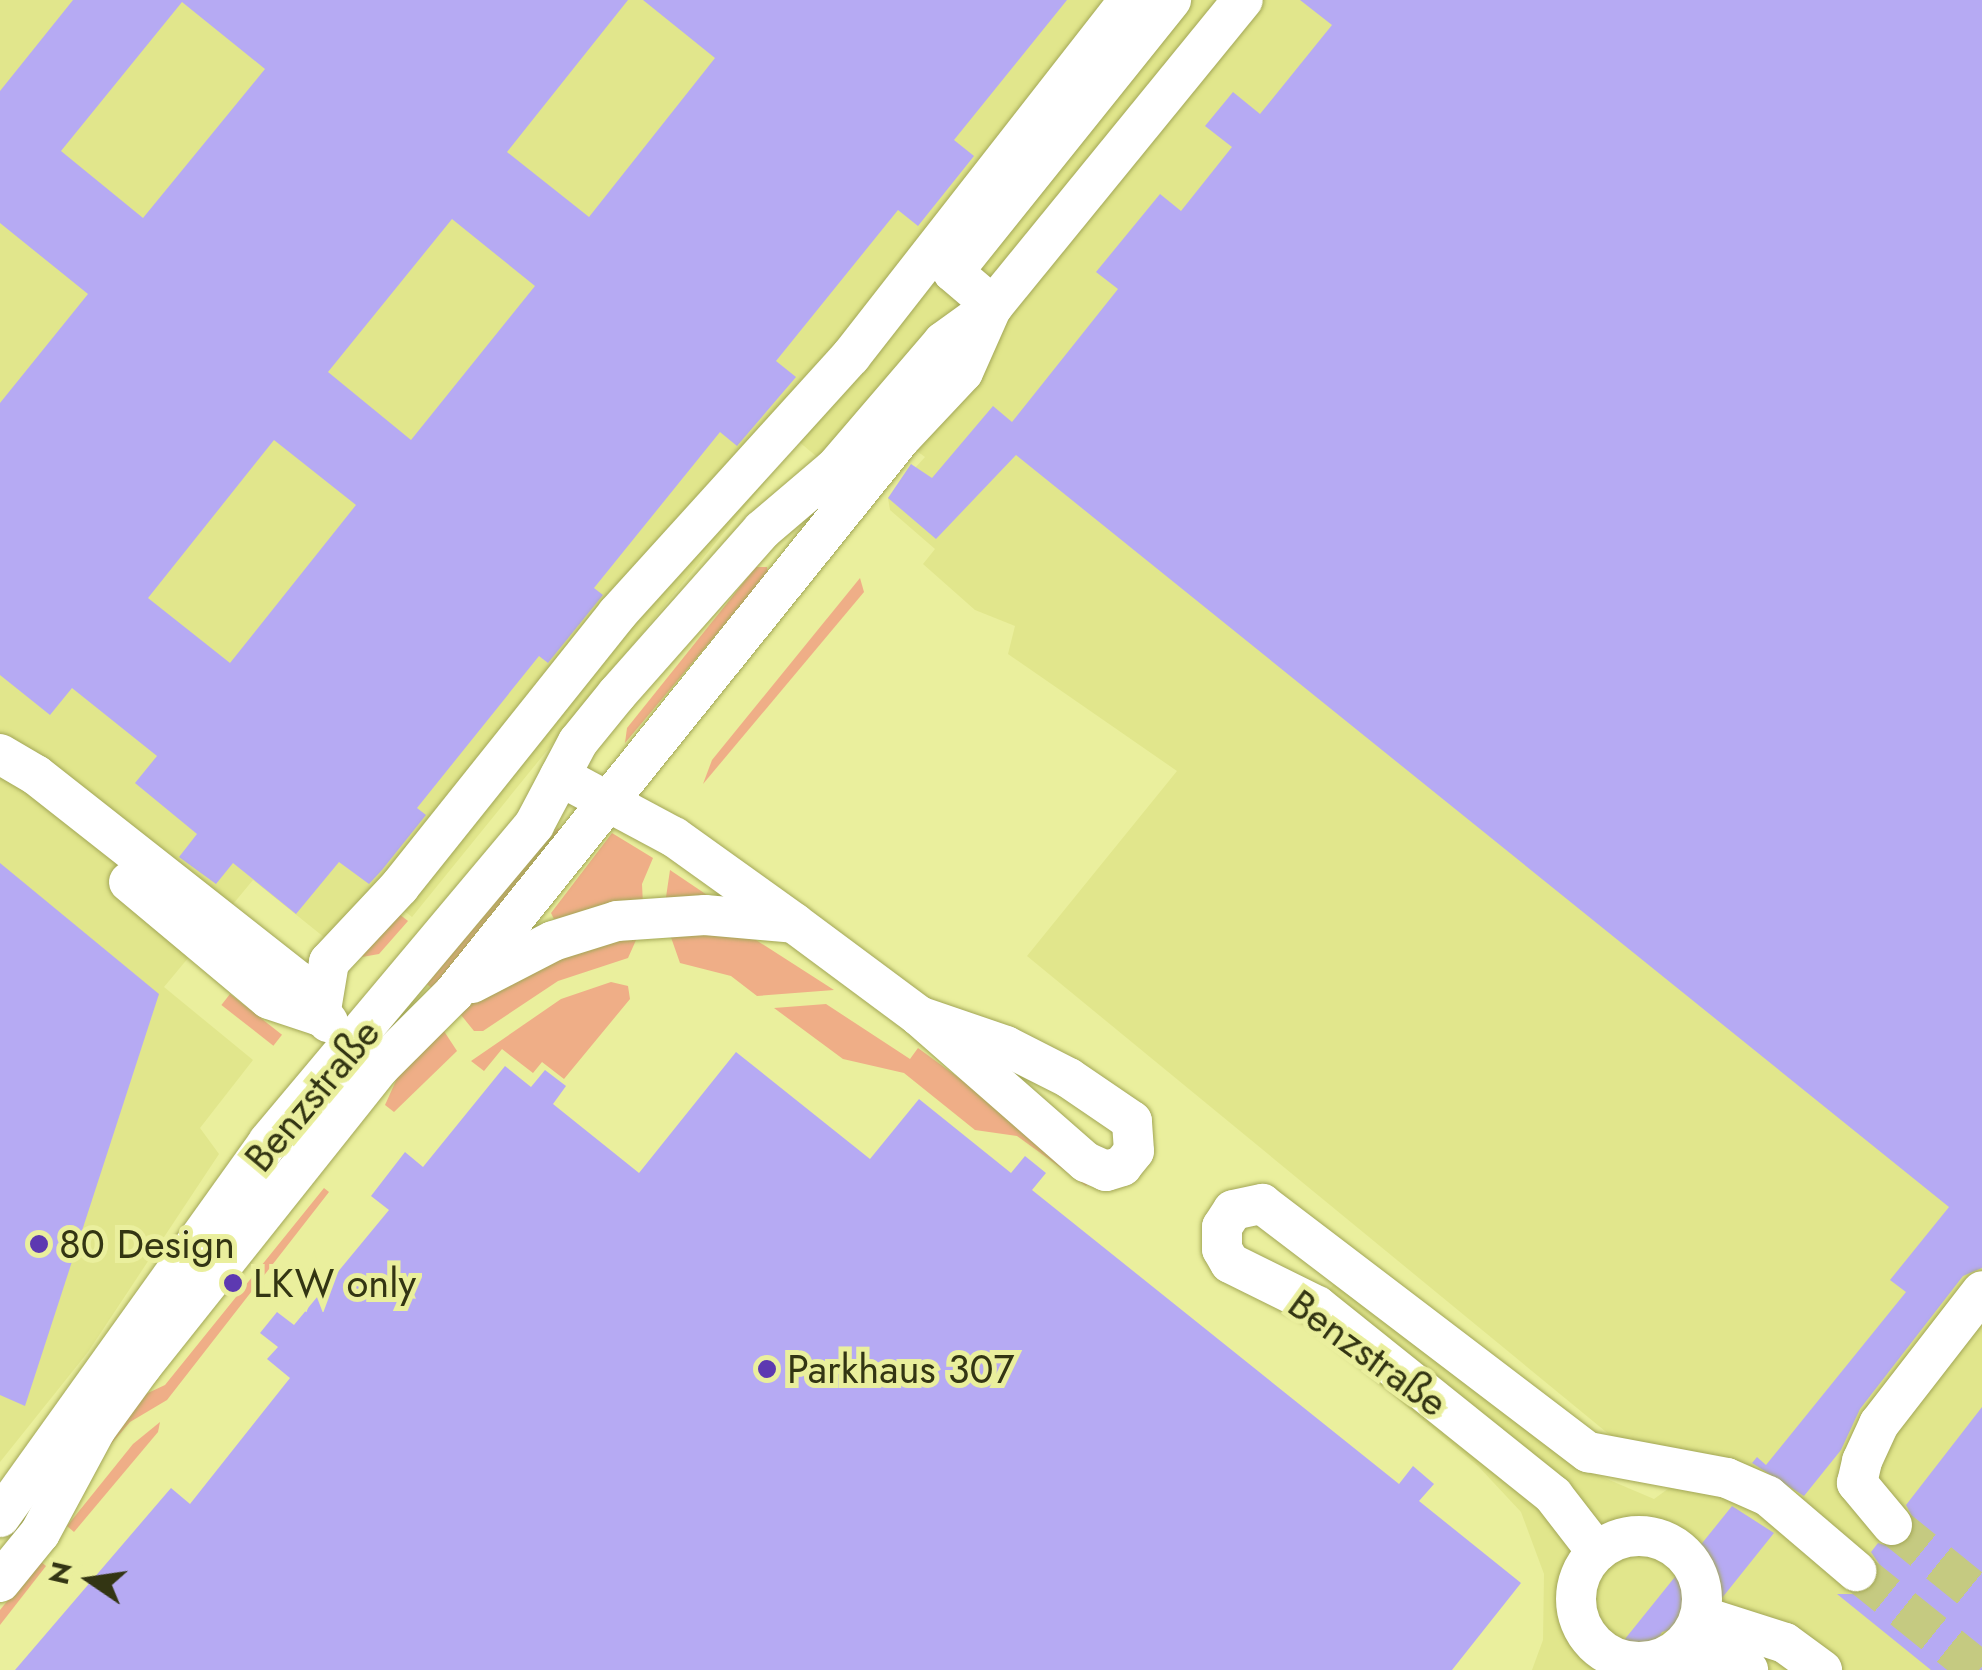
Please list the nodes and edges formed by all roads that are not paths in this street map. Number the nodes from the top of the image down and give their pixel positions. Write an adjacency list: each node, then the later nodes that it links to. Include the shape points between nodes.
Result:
1 (1129, 0): 13 (street, via 851,356 617,614 400,886 330,962)
2 (1171, 0): 4 (street, via 953,272)
3 (1244, 0): 4 (street)
4 (992, 306): 5 (street, via 964,372)
5 (887, 430): 8 (street, Benzstraße, via 762,530 617,694); 9 (street, Benzstraße, via 864,489)
6 (0, 754): 11 (street, via 36,774)
7 (0, 762): 11 (street, via 22,792)
8 (560, 776): 9 (street); 15 (street, Benzstraße, via 534,825)
9 (611, 802): 10 (street, via 674,837); 12 (street, Benzstraße)
10 (794, 923): 12 (street, Benzstraße, via 705,915 618,921 553,941); 14 (street)
11 (223, 941): 13 (street, via 298,982)
12 (454, 993): 15 (street, Benzstraße)
13 (320, 1016): 15 (street)
14 (919, 1016): 14 (street, via 1086,1162 1106,1172 1122,1166 1134,1150 1132,1121 1068,1078 1006,1046)
15 (368, 1056): 17 (street, Benzstraße, via 268,1142); 21 (street, Benzstraße, via 96,1429 40,1533)
16 (1982, 1291): 18 (street, via 1878,1424 1862,1461 1857,1483)
17 (0, 1518)
18 (1892, 1525)
19 (1597, 1552): 20 (street, Benzstraße, via 1553,1495 1317,1306 1230,1264 1222,1228 1232,1210 1262,1204 1588,1452 1728,1478 1768,1496); 22 (street, via 1633,1536 1673,1545 1698,1576); 24 (street, via 1576,1590)
20 (1856, 1571)
21 (0, 1582)
22 (1700, 1616): 23 (street); 26 (street, via 1785,1643)
23 (1678, 1650): 24 (street, via 1638,1663); 25 (street)
24 (1585, 1658)
25 (1748, 1670)
26 (1822, 1670)

